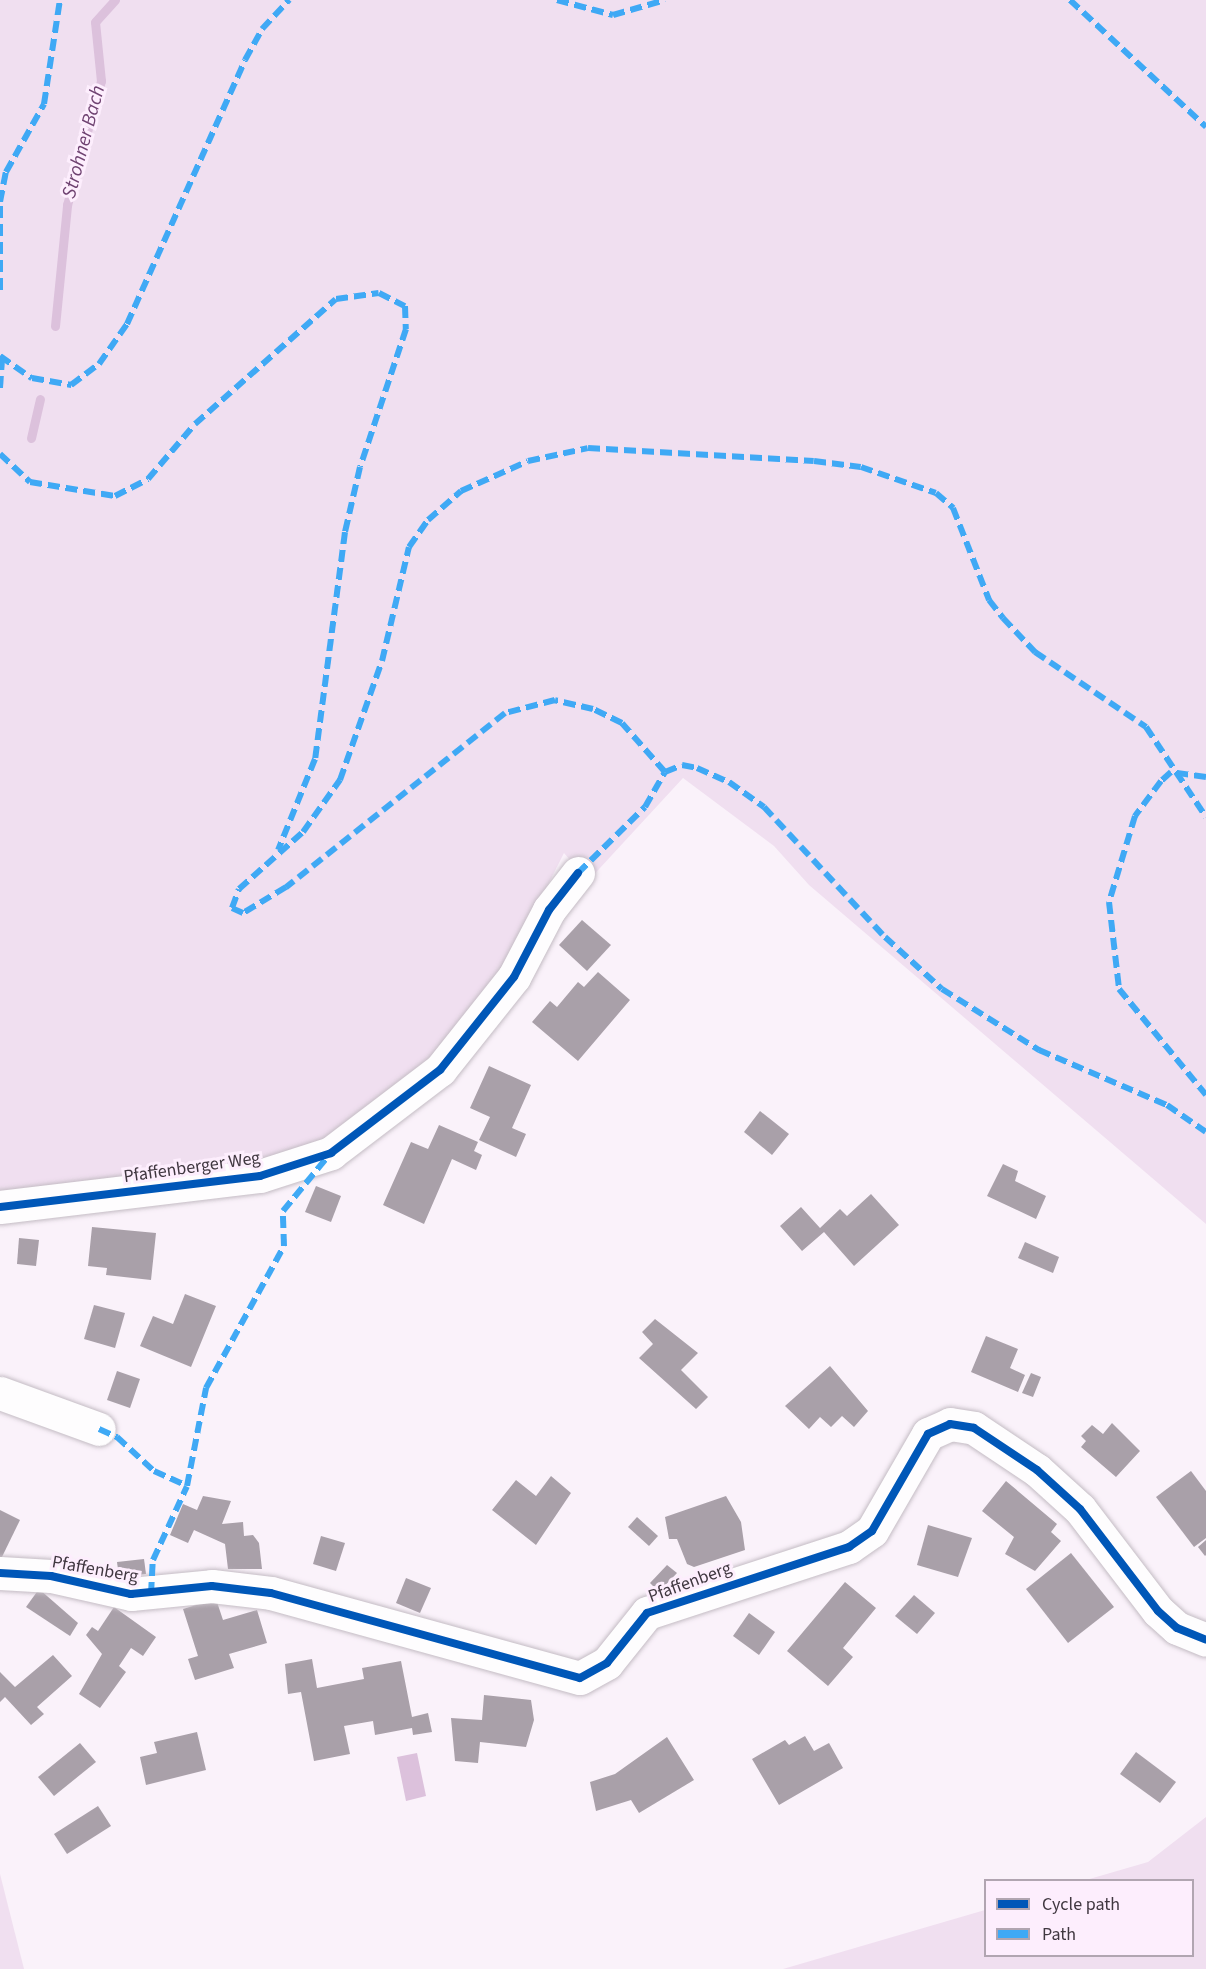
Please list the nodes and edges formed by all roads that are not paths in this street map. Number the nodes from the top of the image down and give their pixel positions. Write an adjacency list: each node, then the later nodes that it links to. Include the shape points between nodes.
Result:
1 (578, 873): 2 (street, Pfaffenberger Weg, via 549,910 497,1002 440,1070 331,1153 260,1176)
2 (0, 1207)
3 (0, 1393): 4 (street)
4 (99, 1429)
5 (0, 1573): 6 (street, Pfaffenberg, via 51,1576 131,1594 212,1586 271,1593 580,1678 607,1662 647,1613 849,1547 872,1531 928,1434 950,1424 974,1428 1037,1470 1080,1509 1158,1611 1177,1628)
6 (1206, 1640)

